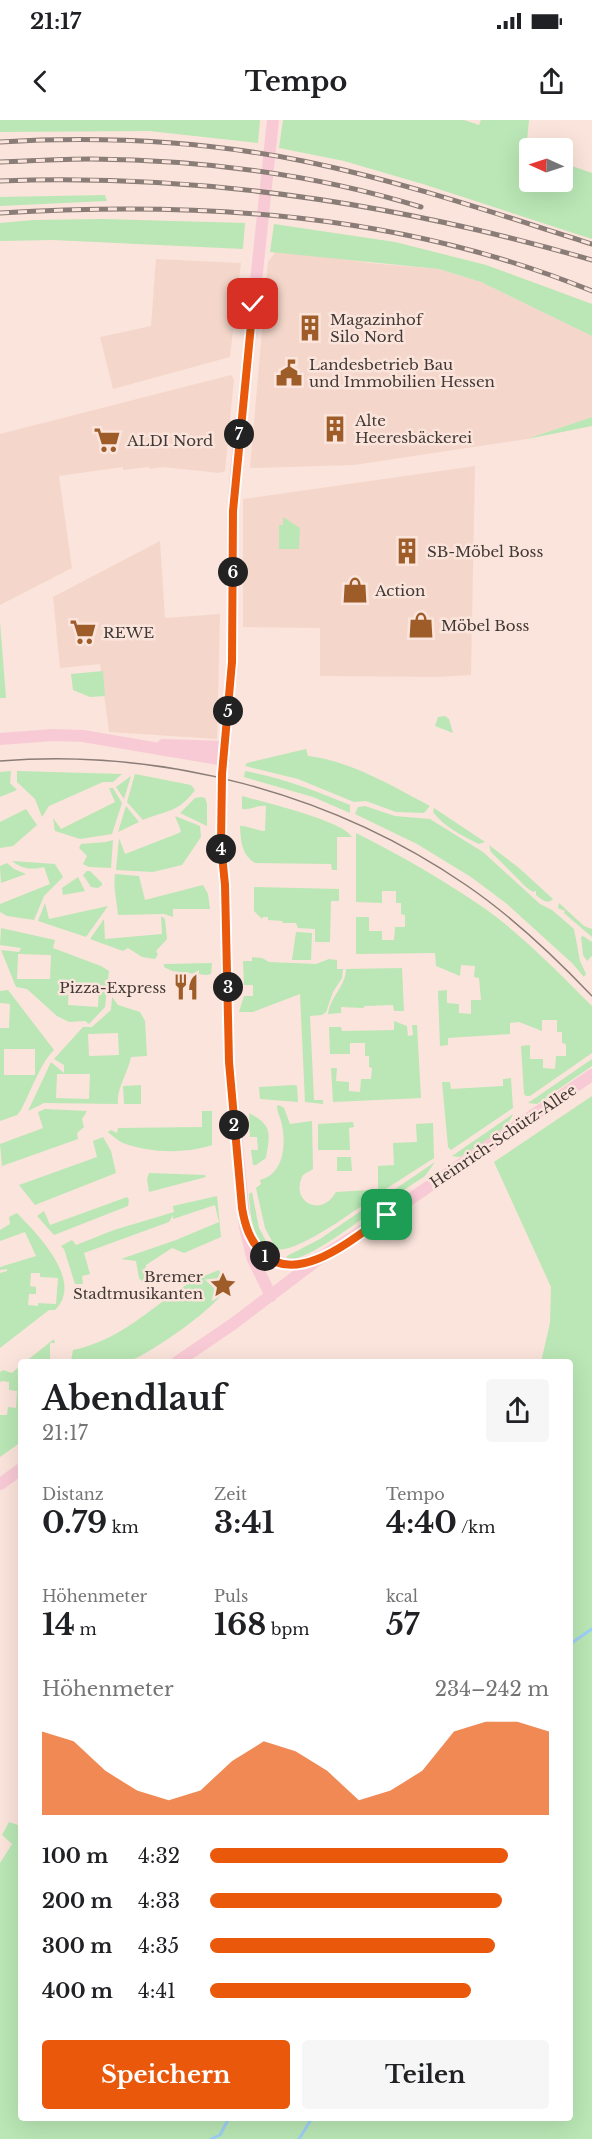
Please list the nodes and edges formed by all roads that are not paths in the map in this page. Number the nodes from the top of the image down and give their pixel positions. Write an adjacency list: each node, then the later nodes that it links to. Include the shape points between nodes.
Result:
1 (273, 120): 3 (main road, via 236,471 232,662)
2 (0, 739): 3 (main road, via 83,736)
3 (224, 754): 5 (main road, via 221,845 229,1062)
4 (592, 1075): 6 (main road, Heinrich-Schütz-Allee)
5 (245, 1227): 6 (main road, via 260,1251 280,1264 301,1265); 7 (main road, via 252,1257)
6 (320, 1258): 7 (main road, Heinrich-Schütz-Allee)
7 (271, 1296): 8 (main road, Heinrich-Schütz-Allee)
8 (181, 1359)
9 (18, 1471): 10 (main road)
10 (0, 1484)

